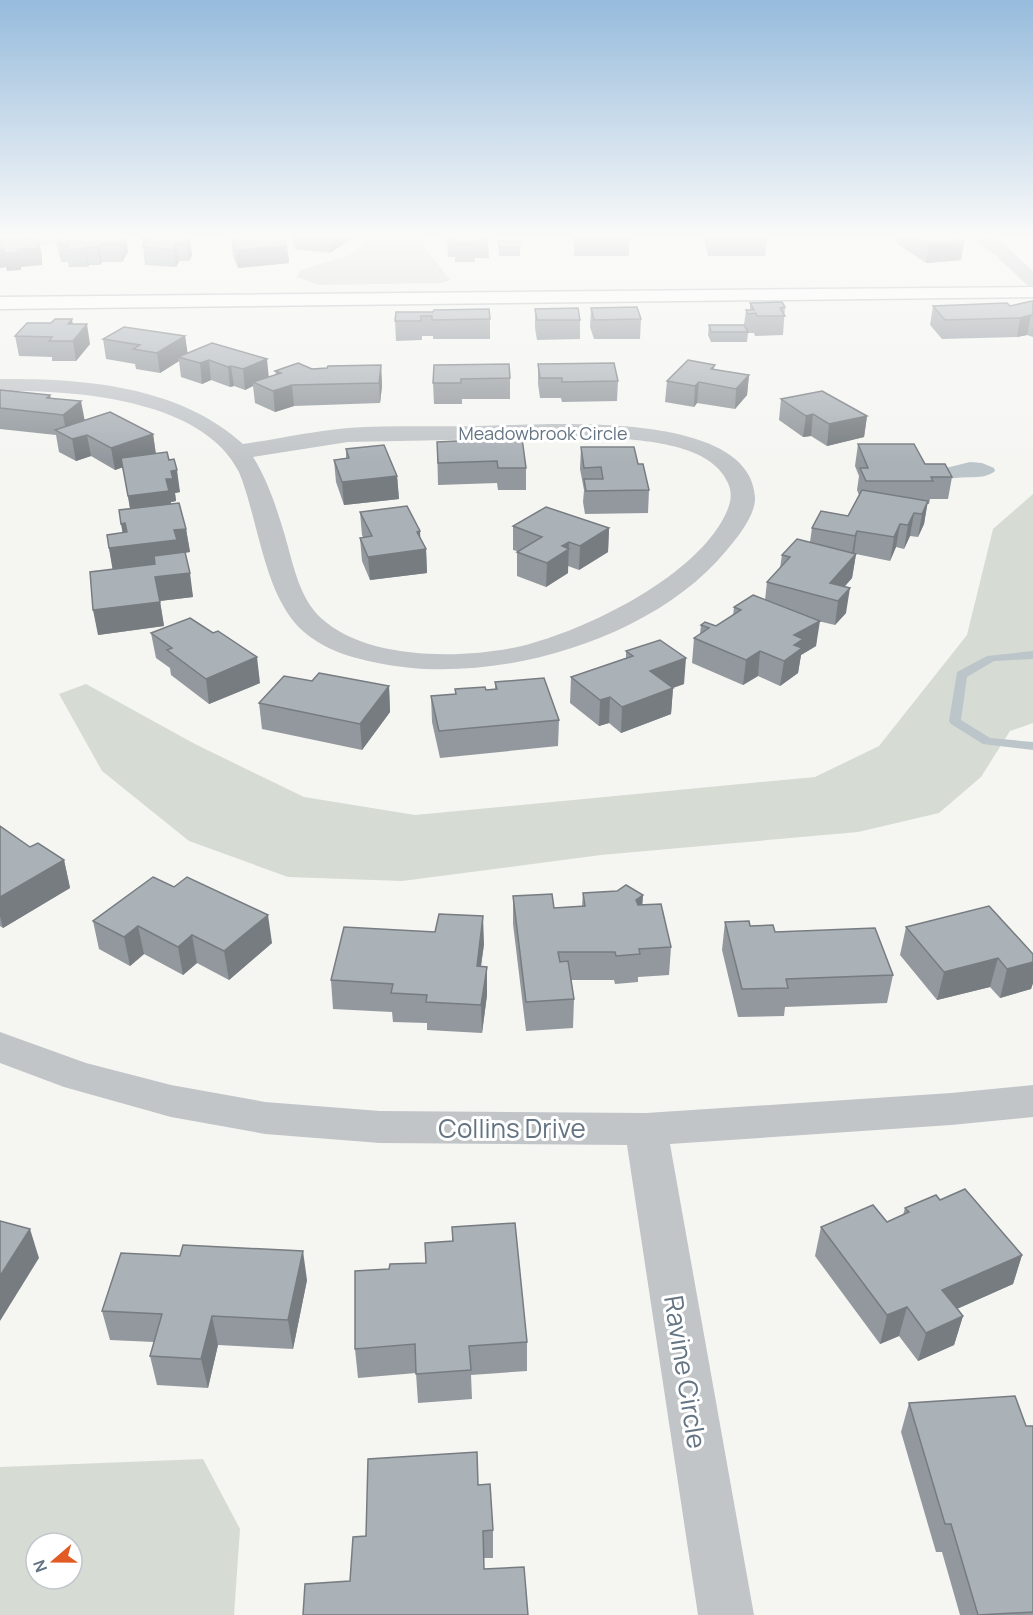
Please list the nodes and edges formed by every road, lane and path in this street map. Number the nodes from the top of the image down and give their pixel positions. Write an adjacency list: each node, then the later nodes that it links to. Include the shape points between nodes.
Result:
1 (0, 385): 2 (street, Meadowbrook Circle, via 50,385 147,401 214,430)
2 (238, 452): 2 (street, Meadowbrook Circle, via 257,489 293,598 303,615 322,632 349,646 424,662 509,657 604,625 652,600 690,573 718,546 743,503 741,485 731,468 716,456 681,442 626,432 348,435)
3 (0, 1047): 5 (street, Collins Drive, via 129,1090 265,1118 380,1127)
4 (1033, 1101): 5 (street, Collins Drive)
5 (646, 1129): 6 (street, Ravine Circle)
6 (726, 1615)

